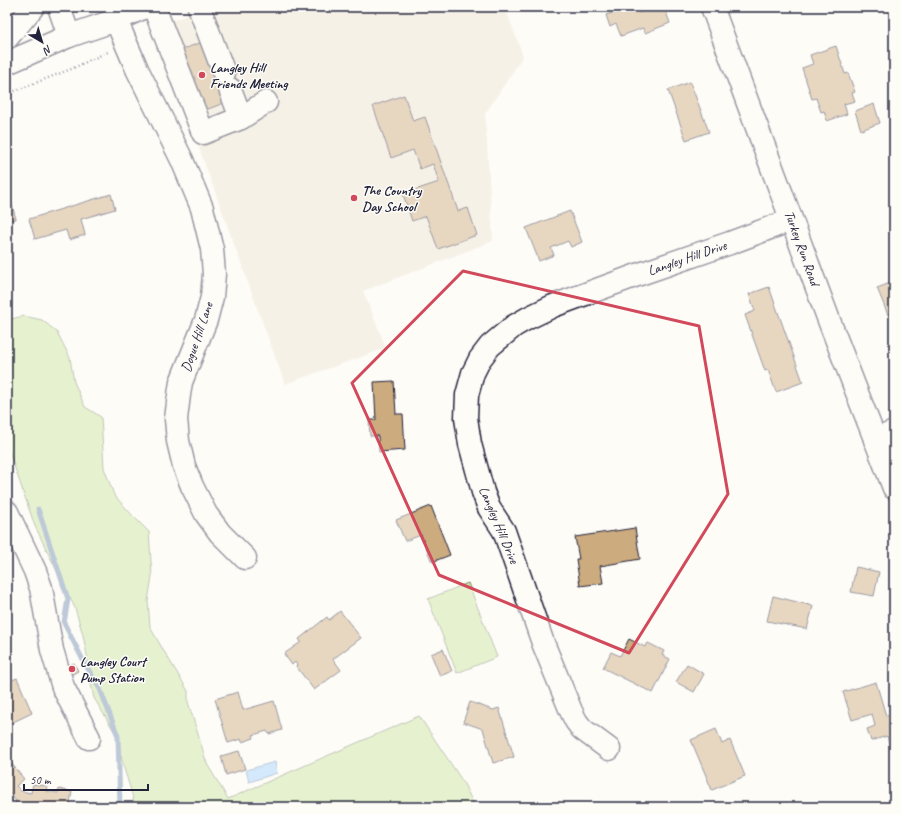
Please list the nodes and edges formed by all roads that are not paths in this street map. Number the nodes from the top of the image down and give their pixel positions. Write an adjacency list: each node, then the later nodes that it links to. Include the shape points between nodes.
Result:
1 (33, 7): 9 (street)
2 (58, 7): 8 (street)
3 (145, 7): 7 (street)
4 (154, 7): 12 (street, via 203,133)
5 (199, 7): 12 (street)
6 (712, 7): 13 (street, Turkey Run Road)
7 (116, 20): 8 (street); 17 (street, Dogue Hill Lane, via 182,160 202,208 207,228 214,274 212,297 206,320 181,382 176,419 178,441 184,466 206,514 220,533)
8 (69, 36): 10 (street)
9 (7, 38)
10 (7, 63)
11 (266, 102): 12 (street)
12 (241, 118)
13 (791, 220): 14 (street, Turkey Run Road, via 830,323); 19 (street, Langley Hill Drive, via 553,306 528,318 490,346 473,373 467,395 466,418 483,492 489,508 504,531 543,643 571,711 582,729)
14 (885, 436): 15 (street, Turkey Run Road)
15 (894, 488)
16 (7, 512): 18 (street, via 41,588 52,650 63,687)
17 (245, 558)
18 (89, 738)
19 (609, 749)

